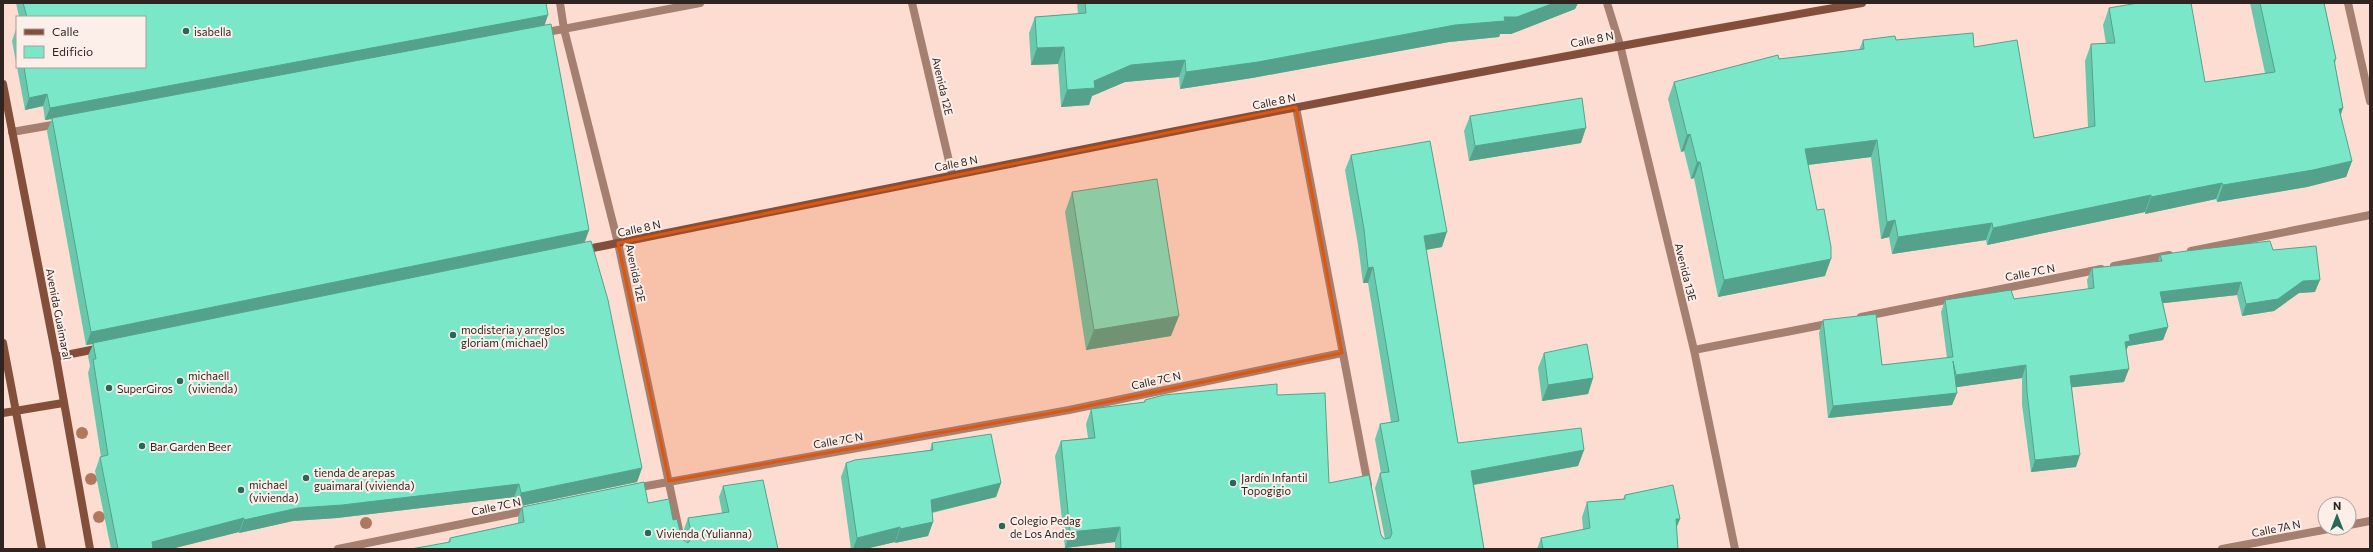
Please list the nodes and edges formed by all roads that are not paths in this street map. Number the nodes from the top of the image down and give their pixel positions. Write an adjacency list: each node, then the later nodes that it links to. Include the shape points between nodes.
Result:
1 (560, 3): 7 (street, Avenida 12E)
2 (700, 3): 7 (street)
3 (912, 3): 15 (street, Avenida 12E)
4 (1607, 3): 9 (street, Avenida 13E)
5 (1862, 3): 9 (street, Calle 8 N)
6 (2348, 3): 11 (street)
7 (564, 29): 8 (street); 17 (street, Avenida 12E)
8 (533, 34)
9 (1620, 45): 12 (street, Calle 8 N); 21 (street, Avenida 13E)
10 (3, 84): 14 (street, Avenida Guaimaral)
11 (2370, 101)
12 (1296, 107): 15 (street, Calle 8 N, via 1074,153); 22 (street)
13 (66, 122): 14 (street)
14 (12, 132): 23 (street, Avenida Guaimaral)
15 (952, 174): 17 (street, Calle 8 N)
16 (2370, 215): 21 (street, Calle 7C N)
17 (618, 243): 18 (street, Calle 8 N); 27 (street, Avenida 12E)
18 (571, 253)
19 (3, 343): 25 (street)
20 (111, 346): 23 (street)
21 (1694, 350): 38 (street, Avenida 13E)
22 (1342, 353): 27 (street, Calle 7C N, via 1069,410); 29 (street)
23 (56, 357): 24 (street, Avenida Guaimaral)
24 (63, 403): 25 (street); 35 (street, Avenida Guaimaral)
25 (16, 411): 26 (street); 34 (street)
26 (3, 413)
27 (669, 481): 28 (street, Calle 7C N); 37 (street, Avenida 12E)
28 (623, 491)
29 (1370, 496)
30 (538, 508): 36 (street, Calle 7C N)
31 (2370, 521): 32 (street)
32 (2357, 523)
33 (2317, 531): 39 (street, Calle 7A N)
34 (42, 549)
35 (90, 549)
36 (338, 549)
37 (683, 549)
38 (1735, 549)
39 (2222, 549)

